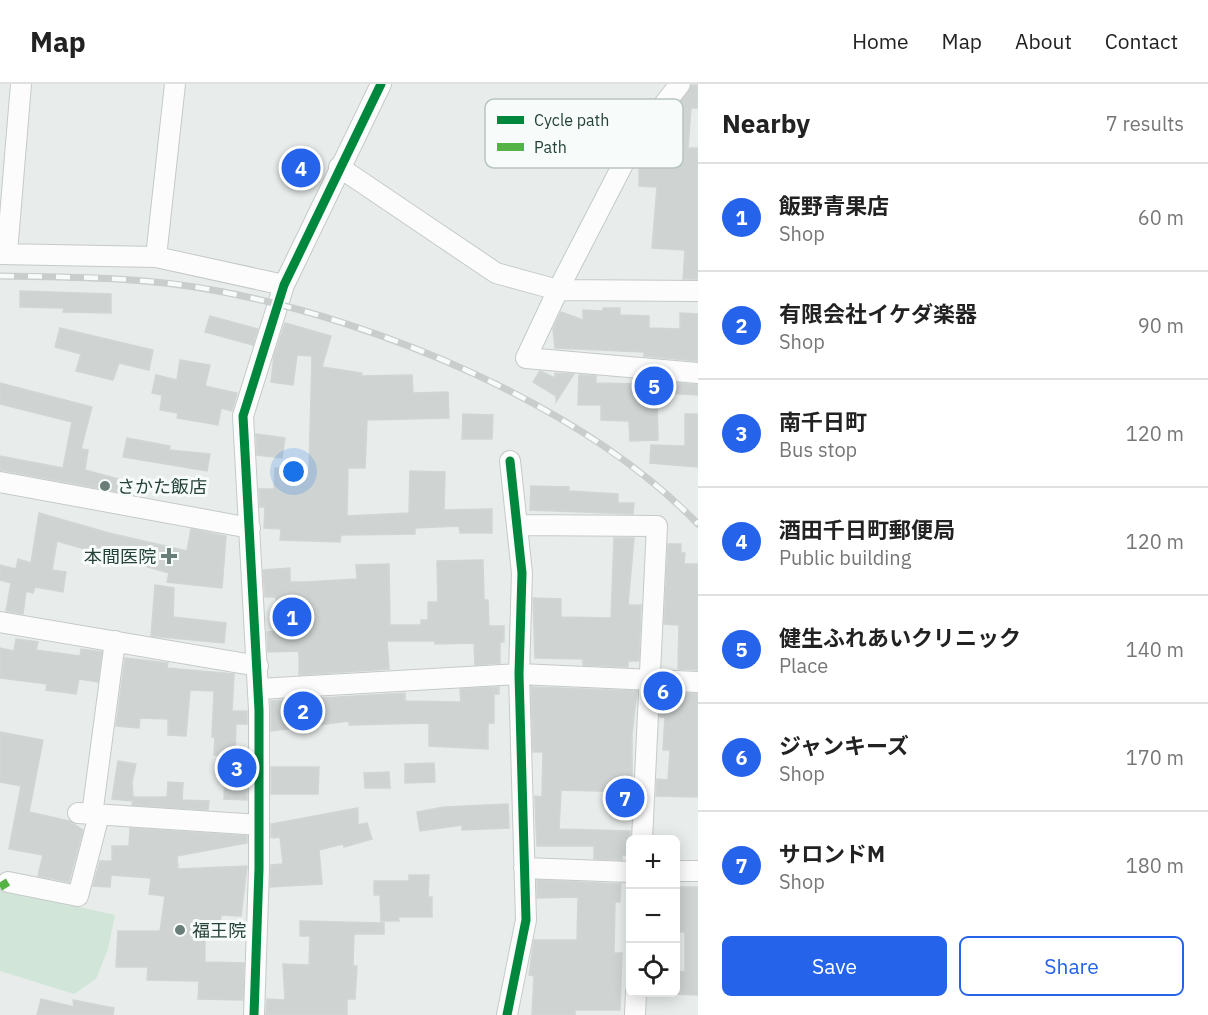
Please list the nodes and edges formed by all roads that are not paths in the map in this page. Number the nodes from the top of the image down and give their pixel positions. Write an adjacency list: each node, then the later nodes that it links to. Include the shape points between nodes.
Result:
1 (21, 84): 8 (street)
2 (175, 84): 9 (street)
3 (381, 84): 6 (street)
4 (680, 84): 5 (street)
5 (668, 99)
6 (339, 168): 10 (street); 11 (street, via 496,273)
7 (621, 168): 11 (street)
8 (3, 253): 9 (street)
9 (156, 257): 10 (street)
10 (284, 285): 17 (street, via 243,416)
11 (558, 290): 12 (street); 13 (street, via 526,358)
12 (698, 291)
13 (698, 373)
14 (510, 461): 16 (street)
15 (0, 482): 17 (street)
16 (517, 525): 21 (street, via 522,573); 22 (street, via 657,526)
17 (250, 528): 20 (street)
18 (0, 622): 19 (street)
19 (115, 641): 20 (street); 25 (street)
20 (258, 666): 24 (street)
21 (519, 674): 22 (street); 24 (street); 28 (street)
22 (649, 680): 23 (street); 27 (street)
23 (698, 682)
24 (259, 689): 26 (street)
25 (90, 815): 26 (street); 32 (street, via 78,896)
26 (260, 825): 34 (street)
27 (642, 835)
28 (524, 868): 31 (street); 35 (street, via 526,920)
29 (680, 871): 30 (street)
30 (698, 871)
31 (626, 872)
32 (8, 882)
33 (636, 997): 36 (street)
34 (254, 1015)
35 (507, 1015)
36 (635, 1015)

